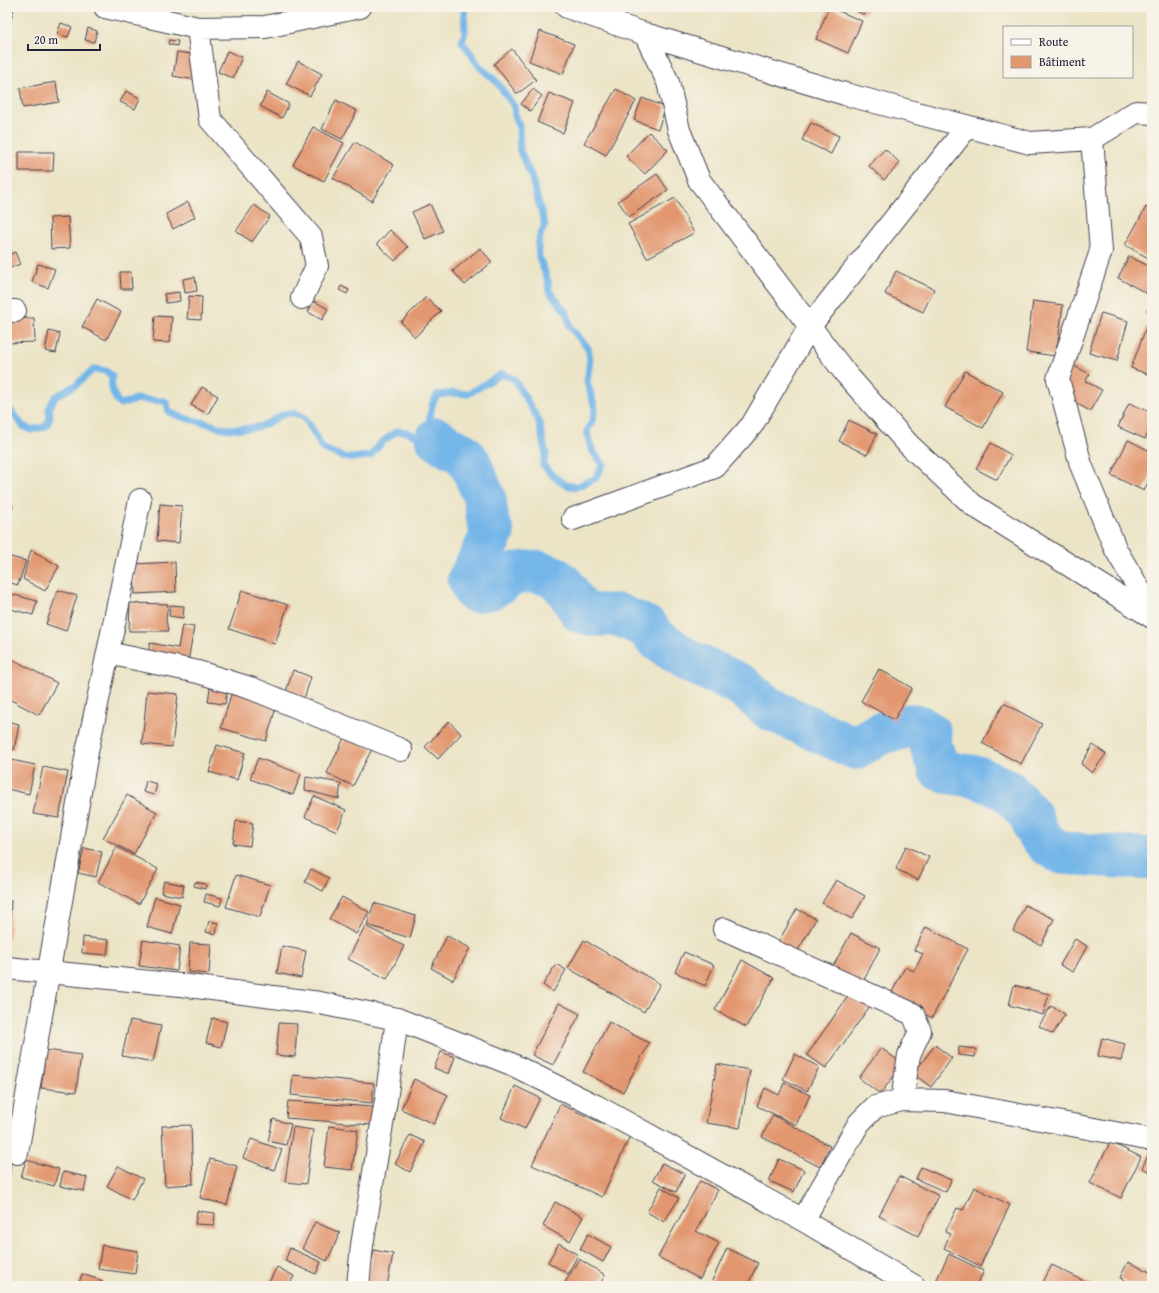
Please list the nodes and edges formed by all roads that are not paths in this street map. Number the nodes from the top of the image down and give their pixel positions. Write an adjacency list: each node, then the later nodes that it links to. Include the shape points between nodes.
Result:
1 (106, 7): 4 (street)
2 (360, 7): 4 (street, via 265,27)
3 (567, 7): 5 (street)
4 (198, 28): 9 (street, via 210,119 311,237 317,266)
5 (646, 34): 7 (street, via 845,94); 10 (street, via 668,82 679,130 699,180)
6 (1147, 109): 8 (street)
7 (967, 127): 8 (street, via 1030,143); 10 (street)
8 (1092, 139): 13 (street, via 1101,251 1058,379 1089,486 1116,550)
9 (302, 298)
10 (810, 326): 12 (street, via 752,425 715,467); 14 (street, via 846,374 908,444 973,505)
11 (140, 500): 15 (street)
12 (572, 519)
13 (1152, 611)
14 (1152, 617)
15 (108, 652): 16 (street, via 198,672 253,689); 19 (street, via 87,752)
16 (401, 750)
17 (724, 929): 21 (street, via 913,1014 920,1031 909,1055)
18 (7, 968): 19 (street)
19 (50, 972): 20 (street, via 181,985 320,1003); 23 (street)
20 (397, 1019): 24 (street, via 509,1063 596,1106); 25 (street)
21 (902, 1100): 22 (street, via 945,1101); 24 (street, via 875,1107 859,1122)
22 (1152, 1140)
23 (17, 1153)
24 (802, 1220): 26 (street)
25 (358, 1286)
26 (914, 1286)

